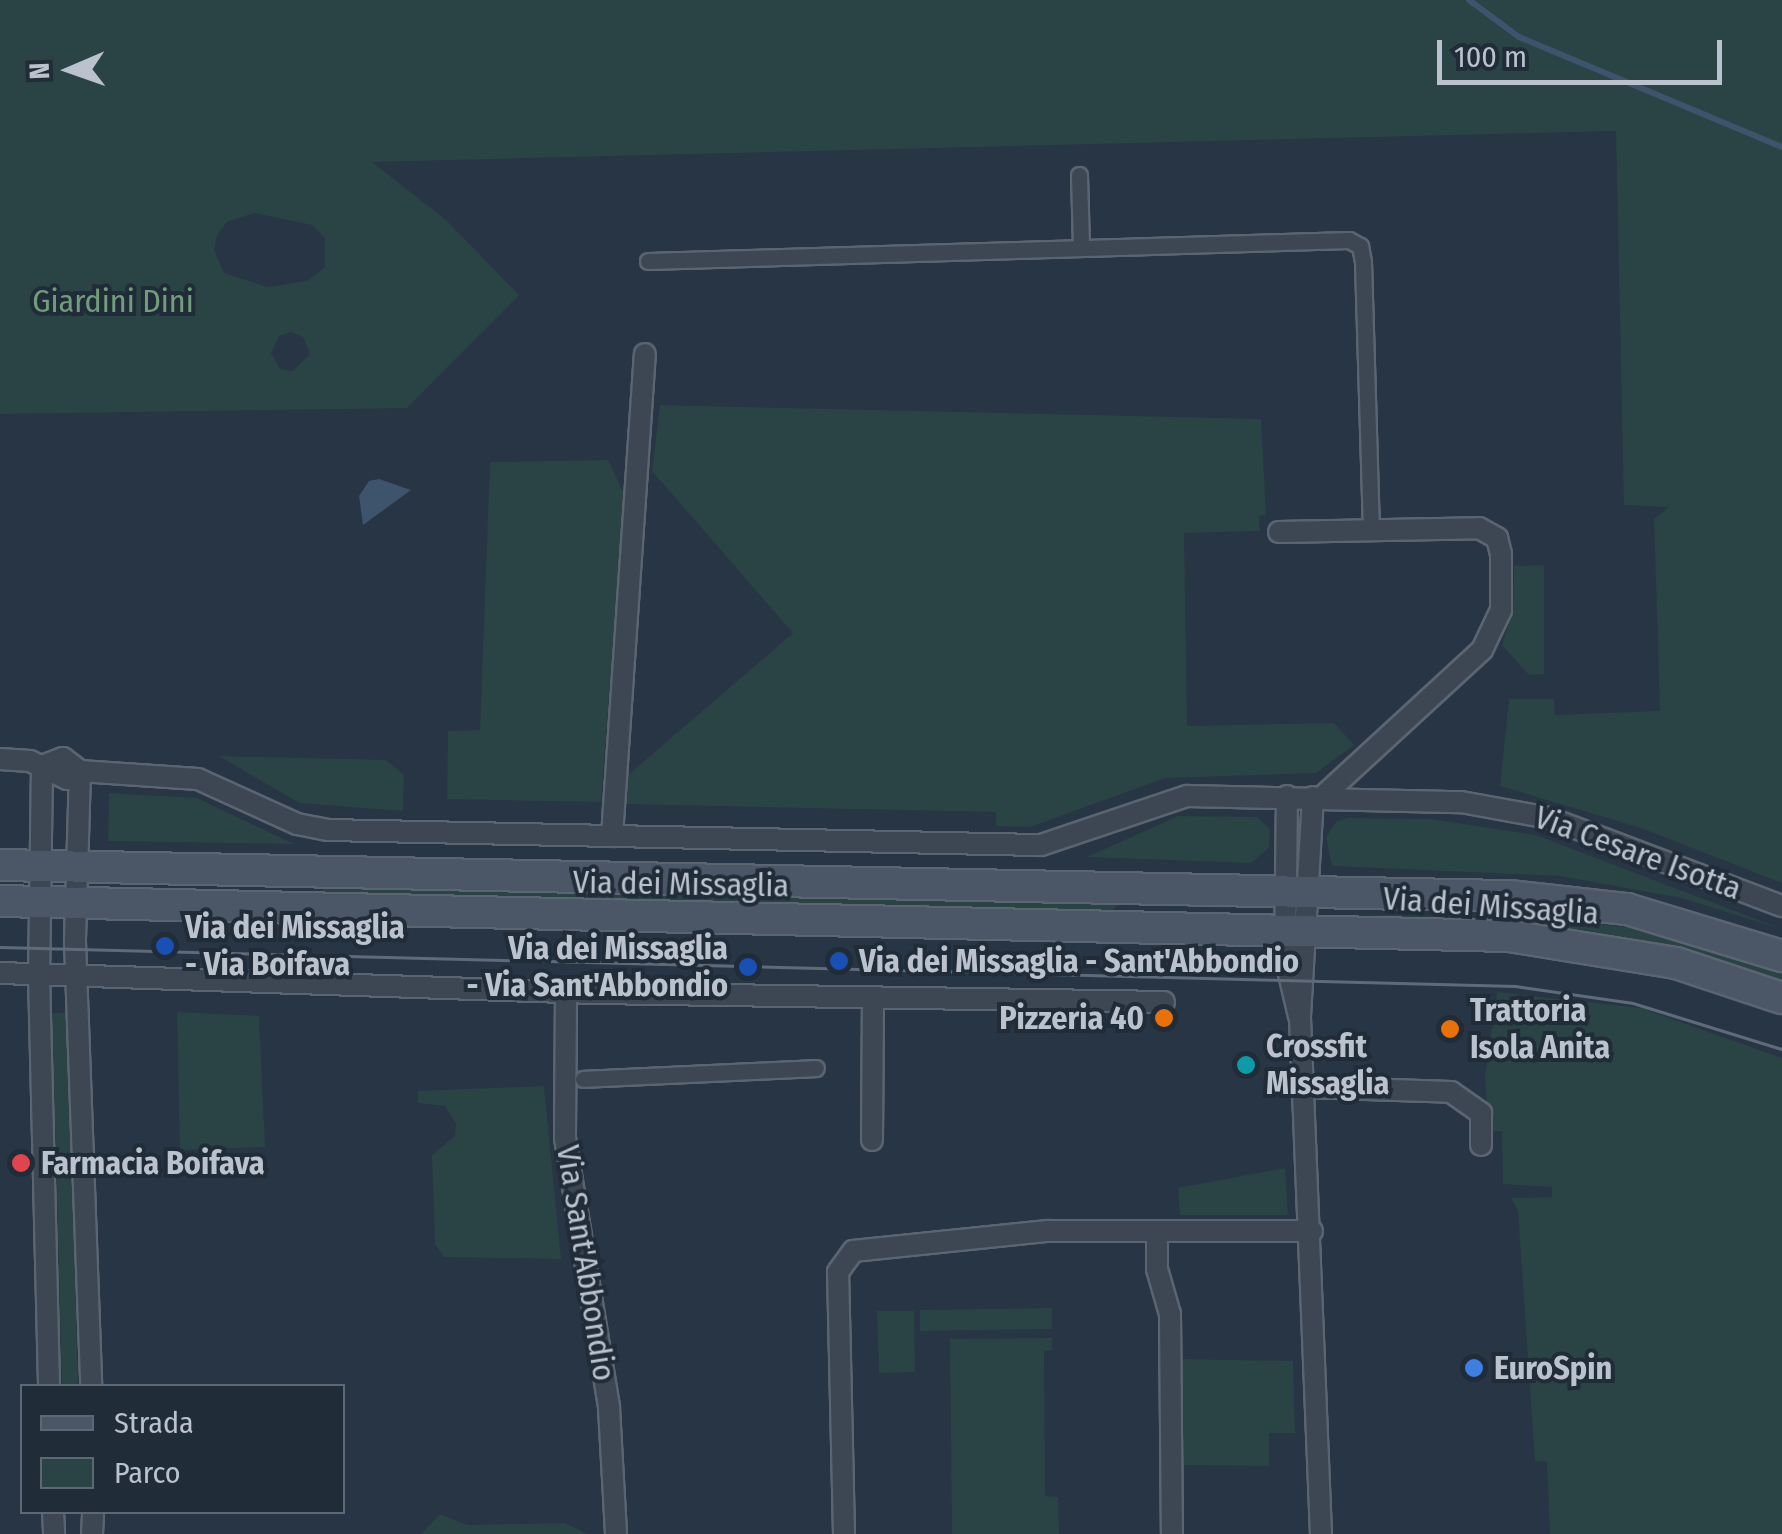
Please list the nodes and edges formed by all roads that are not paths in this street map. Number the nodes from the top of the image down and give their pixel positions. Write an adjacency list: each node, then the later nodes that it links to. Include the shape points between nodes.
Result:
1 (1079, 175): 2 (street)
2 (1080, 248): 3 (street); 5 (street, via 1349,240 1360,246)
3 (648, 261)
4 (646, 354): 12 (street, Via dei Missaglia)
5 (1372, 530): 6 (street); 11 (street, via 1479,528 1497,538 1501,610 1482,650)
6 (1279, 532)
7 (0, 759): 8 (street, Via dei Missaglia)
8 (42, 766): 9 (street, Via dei Missaglia, via 68,778); 14 (street)
9 (80, 771): 12 (street, Via dei Missaglia, via 198,779 297,824 328,830); 15 (street)
10 (1288, 796): 11 (street, Via dei Missaglia); 12 (street, Via dei Missaglia, via 1175,797 1078,838 1040,845); 16 (street)
11 (1318, 797): 16 (street); 20 (street, Via Cesare Isotta, via 1461,802 1548,818)
12 (612, 836)
13 (0, 865): 14 (main road, Via dei Missaglia)
14 (40, 866): 15 (main road, Via dei Missaglia); 18 (street)
15 (76, 867): 16 (main road, Via dei Missaglia); 19 (street)
16 (1298, 893): 21 (street); 22 (main road, Via dei Missaglia, via 1509,896 1627,909)
17 (0, 900): 18 (main road, Via dei Missaglia)
18 (39, 902): 19 (main road, Via dei Missaglia); 24 (street)
19 (75, 903): 21 (main road, Via dei Missaglia); 25 (street)
20 (1782, 906)
21 (1297, 931): 27 (main road, Via dei Missaglia, via 1564,942 1676,963); 32 (street, via 1287,979 1300,1018)
22 (1782, 956)
23 (0, 973): 24 (street)
24 (39, 975): 25 (street); 37 (street)
25 (77, 977): 26 (street); 38 (street)
26 (566, 992): 28 (street); 39 (street, Via Sant'Abbondio, via 565,1138 609,1408)
27 (1782, 998)
28 (874, 999): 29 (street); 33 (street)
29 (1164, 1002)
30 (816, 1068): 31 (street)
31 (583, 1079)
32 (1304, 1088): 34 (street, via 1451,1092 1480,1113); 35 (street)
33 (872, 1140)
34 (1481, 1145)
35 (1312, 1231): 36 (street); 42 (street)
36 (1157, 1232): 40 (street, via 989,1235 890,1244 846,1256 838,1272); 41 (street, via 1156,1269 1170,1314)
37 (49, 1384)
38 (91, 1384)
39 (616, 1534)
40 (844, 1534)
41 (1172, 1534)
42 (1321, 1534)

